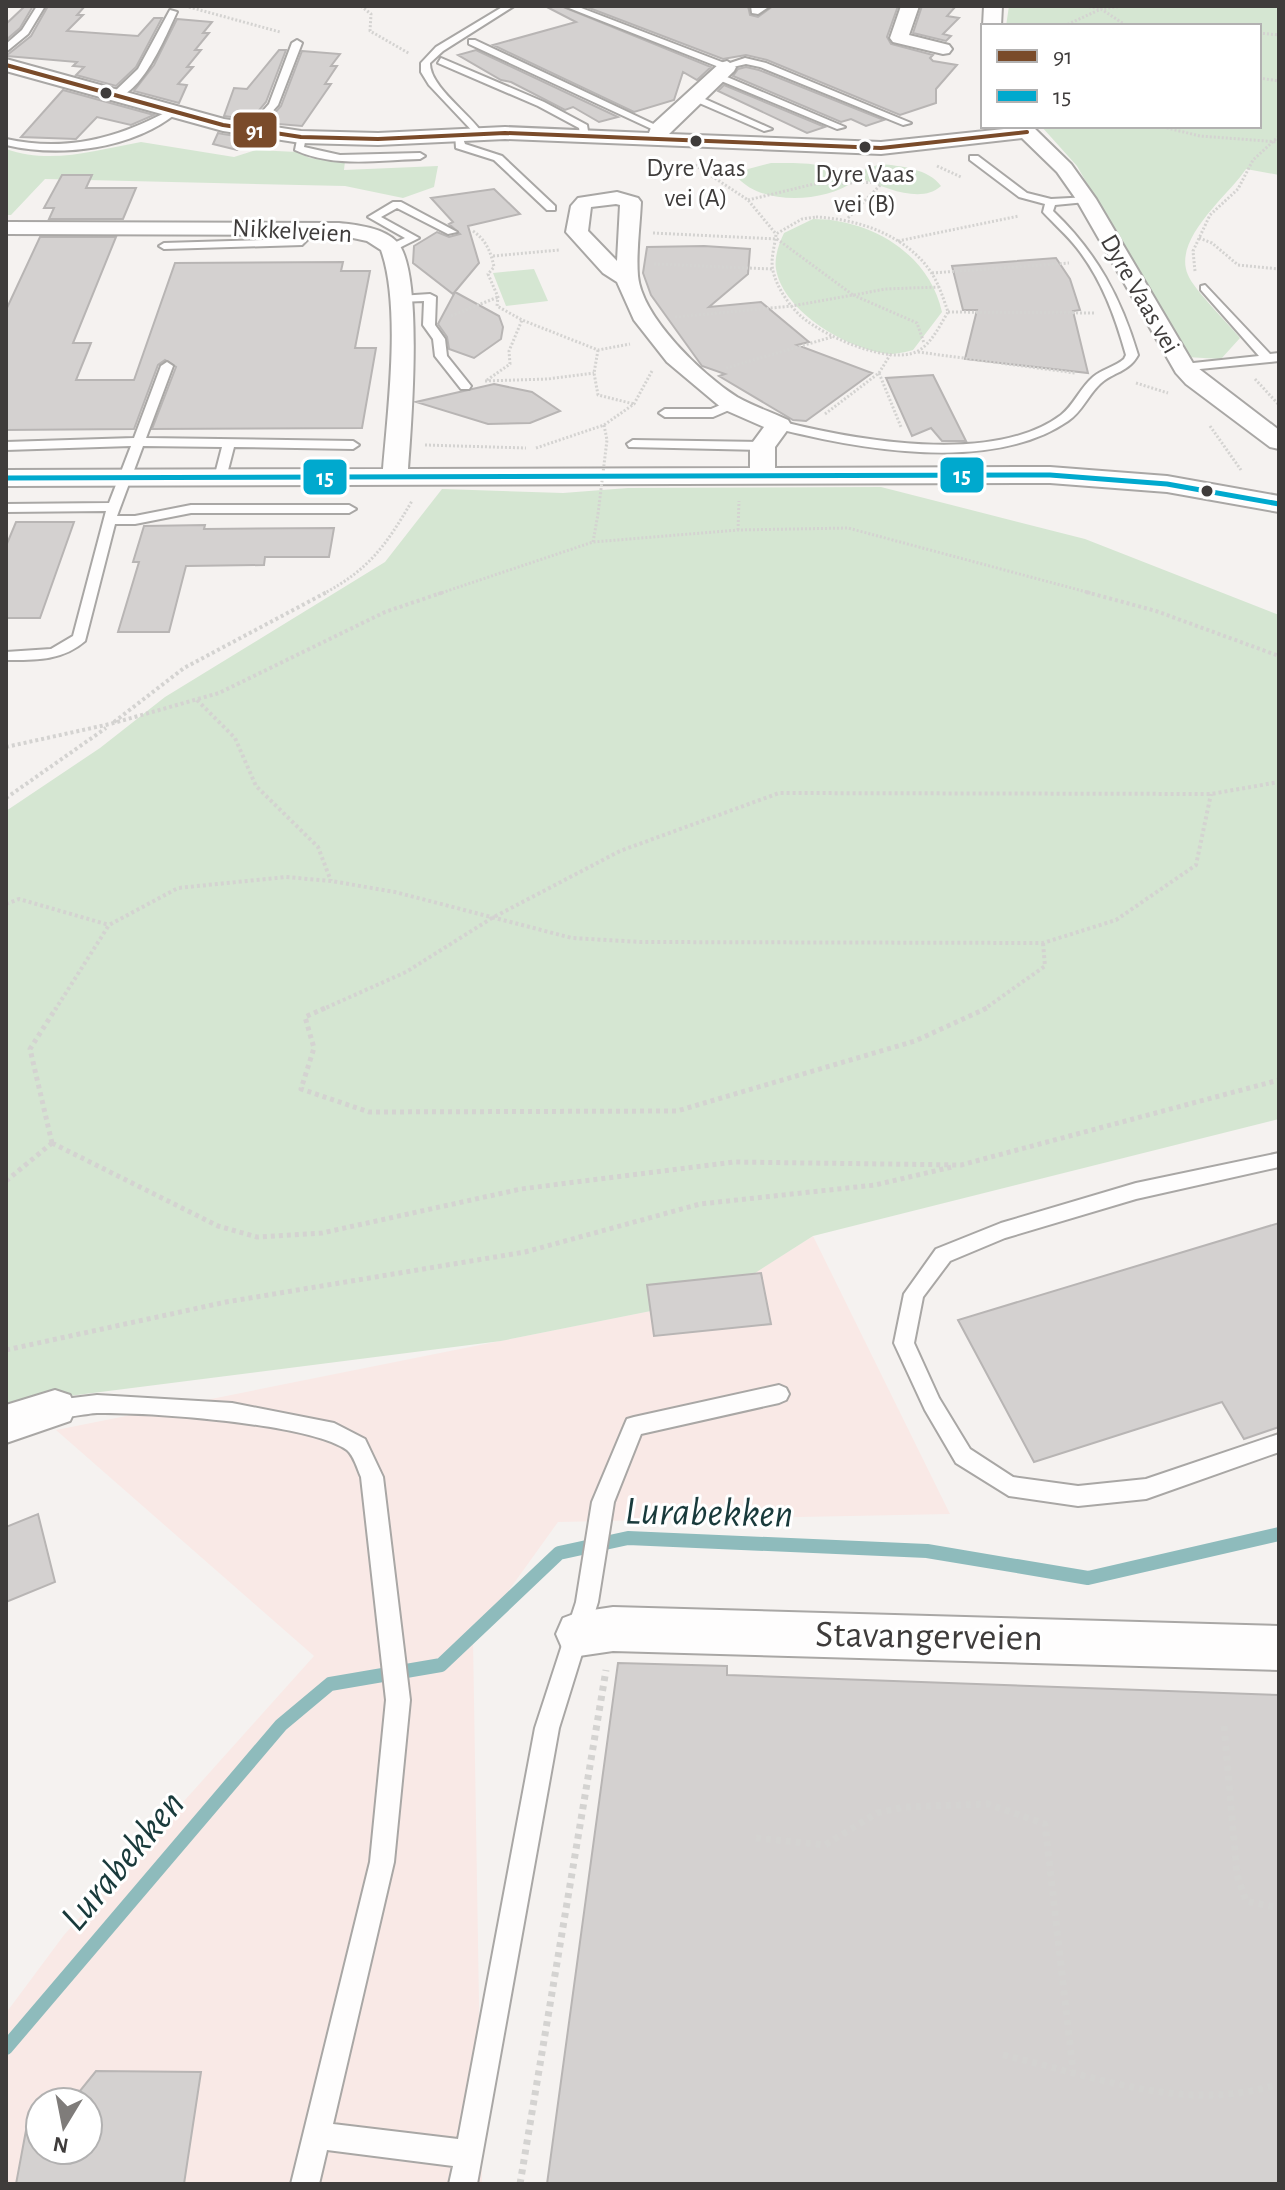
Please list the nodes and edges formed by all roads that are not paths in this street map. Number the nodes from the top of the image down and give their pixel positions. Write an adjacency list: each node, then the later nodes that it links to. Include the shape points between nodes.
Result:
1 (41, 6): 8 (lane, via 25,32)
2 (510, 6): 21 (lane, via 434,51 426,63 432,83 470,120)
3 (568, 6): 12 (lane)
4 (910, 6): 9 (street, via 899,38)
5 (173, 12): 13 (lane, via 142,69)
6 (472, 42): 22 (lane)
7 (297, 43): 20 (lane, via 273,105)
8 (6, 49)
9 (943, 49)
10 (441, 61): 24 (lane, via 541,104 584,127)
11 (6, 65): 13 (street)
12 (722, 71): 14 (street); 16 (lane, via 745,61 763,65); 17 (lane)
13 (115, 96): 15 (street)
14 (693, 97): 18 (lane); 22 (street)
15 (173, 112): 20 (street); 25 (lane, via 98,142 51,149)
16 (906, 123)
17 (840, 127)
18 (767, 129)
19 (1024, 129): 22 (street, via 861,148); 28 (street, Dyre Vaas vei, via 1064,168)
20 (250, 131): 23 (street)
21 (468, 134): 23 (street); 24 (street); 30 (lane, via 460,146 498,158)
22 (659, 134): 24 (street)
23 (301, 137): 26 (lane, via 299,148 308,154)
24 (584, 137)
25 (6, 142)
26 (420, 156)
27 (974, 158): 29 (lane, via 1023,195)
28 (1086, 199): 29 (lane); 41 (street, Dyre Vaas vei)
29 (1050, 207): 45 (lane, via 1094,260 1121,313 1132,355 1124,368 1100,377 1065,418 1000,441 879,446)
30 (551, 208)
31 (6, 228): 32 (street, Nikkelveien)
32 (314, 228): 34 (lane, via 302,242); 35 (street, Nikkelveien, via 352,231)
33 (452, 232): 35 (lane, via 397,204 373,217 414,238)
34 (164, 246)
35 (391, 248): 38 (street, Nikkelveien)
36 (628, 270): 36 (street, via 611,268 577,232 581,206 590,200 631,202); 43 (street, via 641,331)
37 (1205, 288): 39 (lane)
38 (399, 299): 42 (lane, via 430,297 429,325 439,339 441,356); 54 (street, Nikkelveien)
39 (1273, 358): 41 (lane)
40 (167, 366): 46 (lane)
41 (1184, 368): 47 (street, Dyre Vaas vei)
42 (465, 386)
43 (732, 404): 44 (lane, via 713,413); 45 (street)
44 (665, 413)
45 (790, 429): 52 (street)
46 (136, 442): 48 (lane); 51 (lane); 56 (lane)
47 (1279, 442)
48 (229, 444): 50 (lane); 57 (lane)
49 (633, 444): 52 (lane)
50 (353, 445)
51 (6, 446)
52 (762, 446): 53 (street)
53 (763, 476): 54 (street); 58 (street, via 1093,477)
54 (395, 477): 57 (street)
55 (6, 478): 56 (street)
56 (125, 478): 57 (street); 61 (lane)
57 (220, 478)
58 (1269, 502)
59 (6, 508): 61 (lane)
60 (349, 509): 61 (lane, via 191,509 135,520)
61 (111, 513): 62 (lane, via 80,638 53,655)
62 (6, 656)
63 (1279, 1160): 67 (lane, via 1136,1191 1001,1231 943,1255 914,1294 904,1343 963,1456 1009,1486 1078,1496 1146,1489)
64 (779, 1394): 68 (lane, via 634,1426 603,1502)
65 (55, 1408): 66 (street); 70 (lane, via 97,1404 232,1412 334,1432 358,1446 372,1477 398,1700 382,1862)
66 (6, 1424)
67 (1279, 1443)
68 (593, 1622): 69 (street, Stavangerveien); 71 (lane, via 547,1728)
69 (1279, 1648)
70 (318, 2136): 71 (lane); 72 (lane)
71 (467, 2154): 73 (lane)
72 (305, 2184)
73 (463, 2184)

